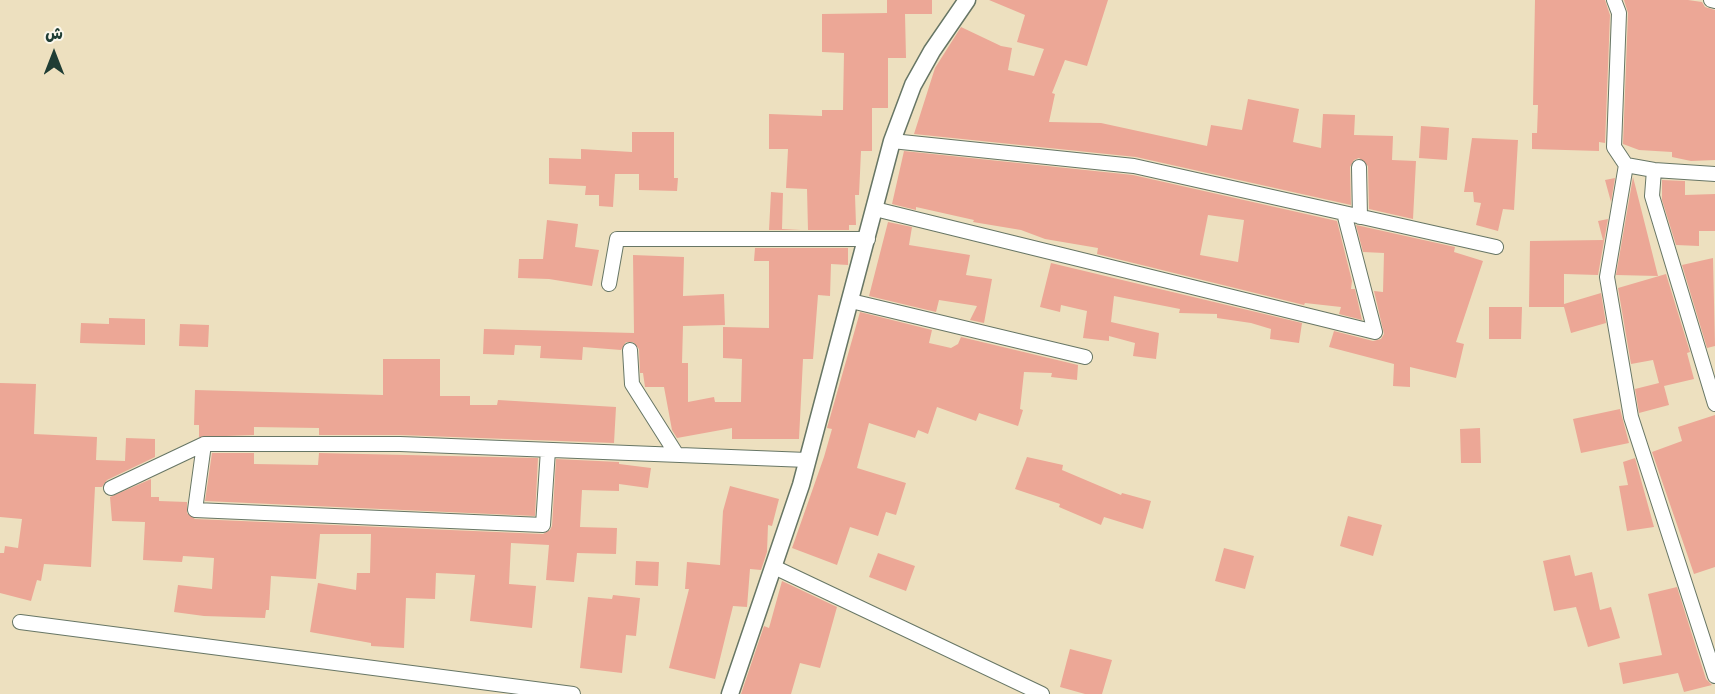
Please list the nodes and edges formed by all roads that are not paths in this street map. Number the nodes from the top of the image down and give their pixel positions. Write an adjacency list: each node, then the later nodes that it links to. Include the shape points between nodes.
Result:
1 (967, 0): 3 (street, via 913,85)
2 (1614, 0): 4 (street, via 1619,13 1614,147)
3 (892, 141): 8 (street); 9 (street, via 1134,166)
4 (1626, 165): 6 (street); 26 (street, via 1607,277 1630,417)
5 (1359, 167): 10 (street)
6 (1654, 170): 7 (street); 17 (street, via 1652,196)
7 (1715, 174)
8 (875, 209): 9 (street, via 1375,332); 11 (street)
9 (1344, 213): 10 (street)
10 (1360, 217): 12 (street)
11 (868, 239): 13 (street, via 617,239); 14 (street)
12 (1496, 247)
13 (609, 284)
14 (851, 301): 16 (street); 22 (street)
15 (630, 350): 21 (street, via 632,384)
16 (1085, 357)
17 (1712, 387): 18 (street)
18 (1715, 404)
19 (204, 444): 20 (street, via 400,444); 20 (street, via 195,510 543,525); 23 (street)
20 (548, 450): 21 (street)
21 (677, 455): 22 (street)
22 (807, 460): 24 (street)
23 (111, 488)
24 (774, 567): 28 (street); 29 (street)
25 (20, 622): 27 (street)
26 (1715, 676)
27 (573, 694)
28 (730, 694)
29 (1042, 694)

